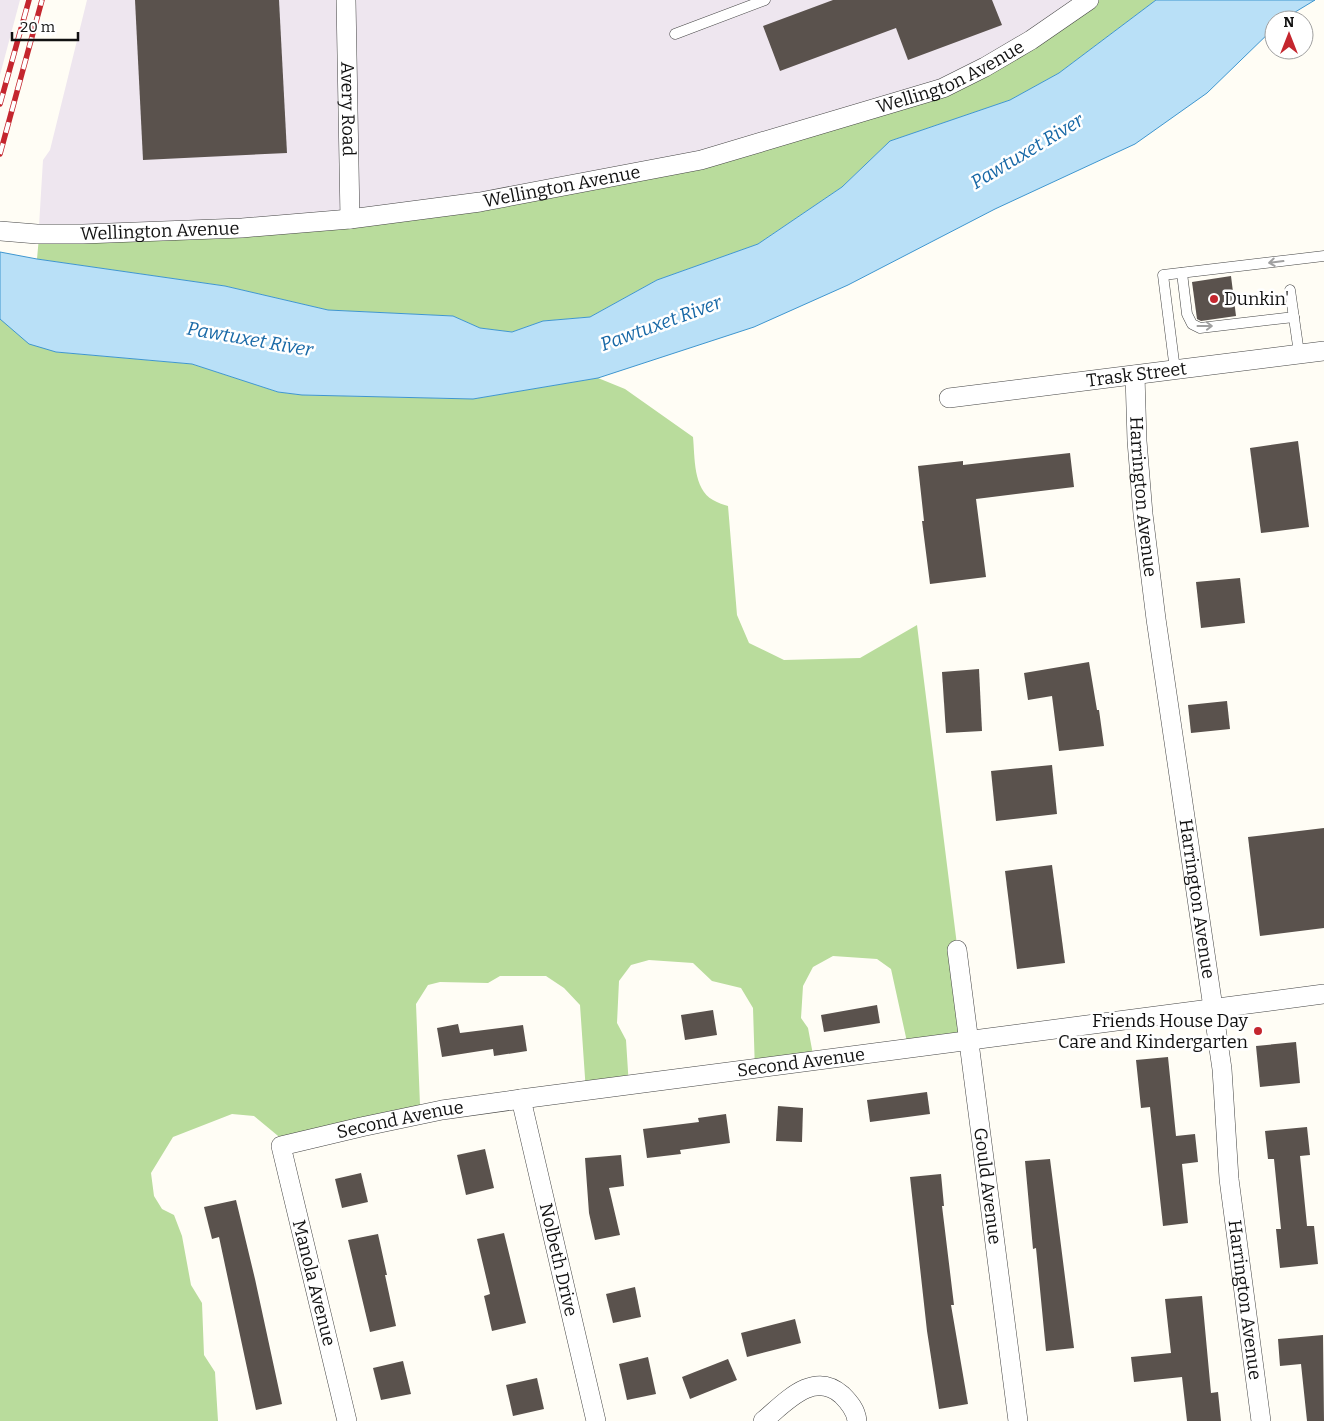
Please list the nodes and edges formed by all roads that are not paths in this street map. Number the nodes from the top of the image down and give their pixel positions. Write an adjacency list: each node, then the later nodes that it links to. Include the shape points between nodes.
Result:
1 (346, 0): 5 (street, Avery Road)
2 (765, 0): 4 (lane)
3 (1089, 0): 5 (street, Wellington Avenue, via 985,67 943,88 884,106 701,160 480,202)
4 (675, 34)
5 (350, 219): 6 (street, Wellington Avenue, via 242,228 113,233)
6 (0, 231)
7 (1324, 256): 8 (lane, one-way to 8)
8 (1182, 273): 10 (lane, one-way to 10, via 1187,314 1192,324 1200,328); 13 (lane, via 1163,275)
9 (1290, 290): 10 (lane)
10 (1294, 317): 12 (lane)
11 (1324, 351): 12 (street, Trask Street)
12 (1299, 353): 13 (street, Trask Street)
13 (1175, 370): 14 (street, Trask Street)
14 (1135, 375): 15 (street, Trask Street); 18 (street, Harrington Avenue, via 1137,442 1156,619)
15 (949, 398)
16 (957, 950): 19 (street, Gould Avenue)
17 (1324, 994): 18 (street, Second Avenue)
18 (1213, 1009): 19 (street, Second Avenue); 27 (street, Harrington Avenue, via 1222,1069 1229,1179)
19 (970, 1040): 20 (street, Second Avenue); 26 (street, Gould Avenue)
20 (521, 1099): 21 (street, Second Avenue, via 442,1110); 23 (street, Nolbeth Drive)
21 (281, 1146): 22 (street, Manola Avenue)
22 (347, 1421)
23 (596, 1421)
24 (763, 1421): 25 (street, via 793,1394 807,1387 823,1387 838,1392 850,1403)
25 (857, 1421)
26 (1018, 1421)
27 (1261, 1421)

